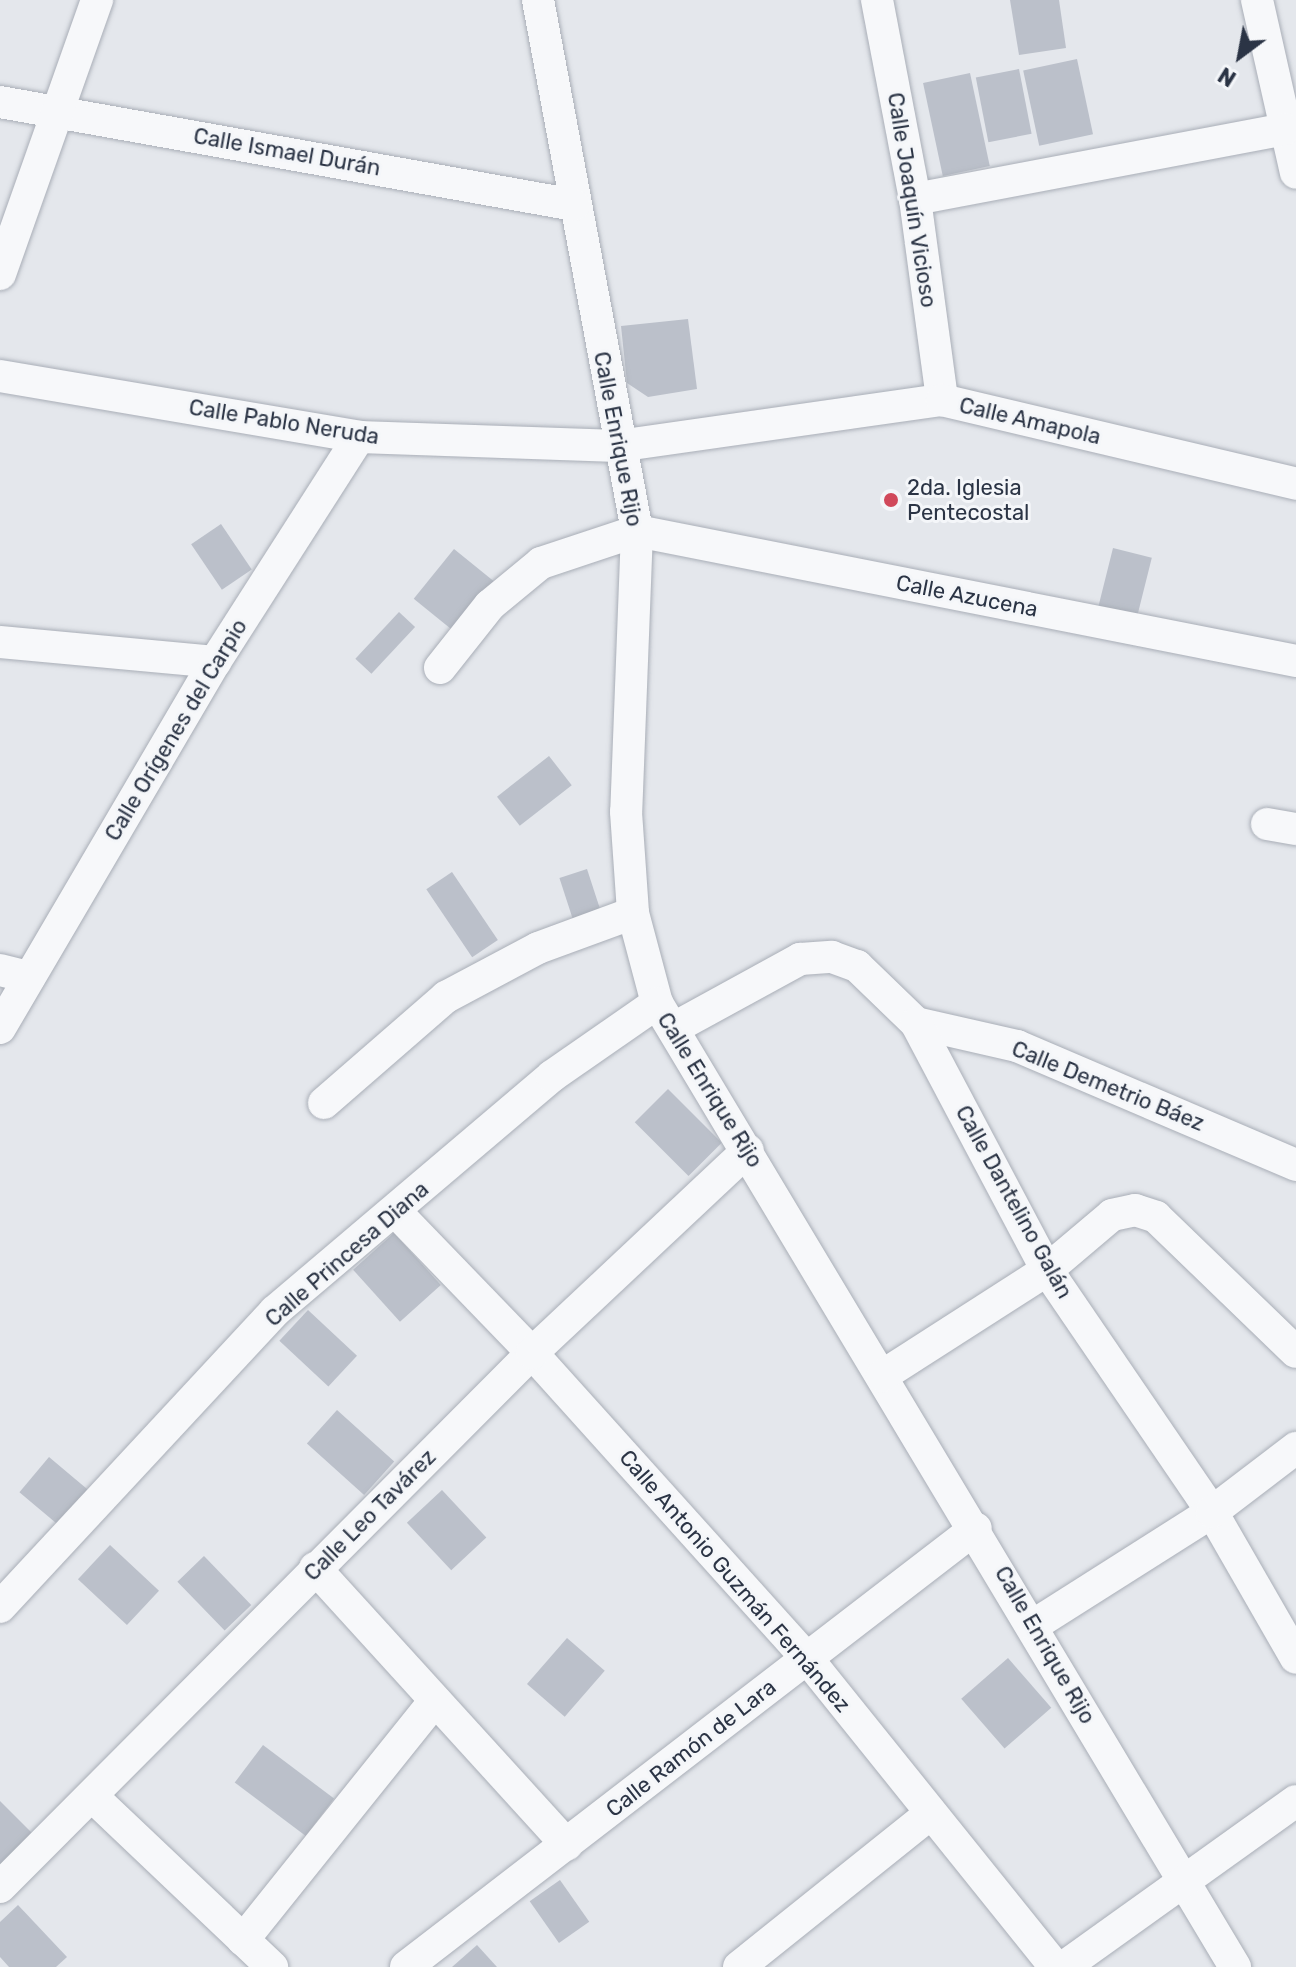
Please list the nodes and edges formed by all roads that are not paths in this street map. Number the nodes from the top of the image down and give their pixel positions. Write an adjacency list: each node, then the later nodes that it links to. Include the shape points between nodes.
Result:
1 (97, 0): 6 (street)
2 (538, 0): 10 (street, Calle Enrique Rijo)
3 (877, 0): 9 (street, Calle Joaquín Vicioso)
4 (1257, 0): 7 (street)
5 (0, 102): 6 (street, Calle Ismael Durán)
6 (55, 110): 10 (street, Calle Ismael Durán); 11 (street)
7 (1284, 129): 8 (street); 9 (street)
8 (1296, 173)
9 (915, 199): 13 (street, Calle Joaquín Vicioso)
10 (574, 205): 15 (street, Calle Enrique Rijo)
11 (0, 274)
12 (0, 376): 14 (street, Calle Pablo Neruda)
13 (942, 400): 15 (street, Calle Amapola); 16 (street, Calle Amapola)
14 (359, 437): 15 (street, Calle Pablo Neruda); 20 (street, Calle Orígenes del Carpio)
15 (618, 446): 17 (street, Calle Enrique Rijo)
16 (1296, 484)
17 (637, 531): 19 (street, Calle Azucena); 21 (street, via 541,563 490,605); 22 (street, Calle Enrique Rijo, via 626,812)
18 (0, 642): 20 (street)
19 (1296, 661)
20 (215, 662): 23 (street, Calle Orígenes del Carpio)
21 (440, 668)
22 (633, 913): 24 (street, Calle Enrique Rijo); 27 (street, via 538,948 446,997)
23 (14, 974): 26 (street, Calle Orígenes del Carpio)
24 (666, 1015): 25 (street, Calle Dantelino Galán, via 800,959 832,957 857,966); 28 (street, Calle Enrique Rijo); 30 (street, Calle Princesa Diana, via 552,1076)
25 (916, 1023): 29 (street, Calle Demetrio Báez, via 1017,1046); 31 (street, Calle Dantelino Galán)
26 (0, 1028)
27 (324, 1103)
28 (748, 1150): 33 (street, Calle Leo Tavárez); 34 (street, Calle Enrique Rijo)
29 (1296, 1165)
30 (396, 1212): 33 (street, Calle Antonio Guzmán Fernández); 39 (street, Calle Princesa Diana, via 275,1311)
31 (1047, 1270): 32 (street, via 1112,1215 1135,1210 1156,1217); 34 (street); 36 (street, Calle Dantelino Galán)
32 (1296, 1352)
33 (532, 1353): 38 (street, Calle Leo Tavárez); 41 (street, Calle Antonio Guzmán Fernández)
34 (882, 1376): 37 (street, Calle Enrique Rijo)
35 (1296, 1448): 36 (street)
36 (1212, 1512): 40 (street); 42 (street, Calle Dantelino Galán)
37 (976, 1528): 40 (street, Calle Enrique Rijo); 41 (street, Calle Ramón de Lara)
38 (315, 1568): 43 (street); 44 (street, Calle Leo Tavárez)
39 (0, 1607)
40 (1034, 1625): 48 (street, Calle Enrique Rijo)
41 (806, 1657): 46 (street, Calle Antonio Guzmán Fernández); 47 (street, Calle Ramón de Lara)
42 (1296, 1658)
43 (435, 1700): 47 (street); 50 (street)
44 (93, 1797): 49 (street, Calle Leo Tavárez); 50 (street)
45 (1296, 1801): 48 (street)
46 (931, 1813): 53 (street); 54 (street, Calle Antonio Guzmán Fernández)
47 (567, 1845): 52 (street, Calle Ramón de Lara)
48 (1182, 1880): 55 (street); 56 (street, Calle Enrique Rijo)
49 (0, 1887)
50 (243, 1940): 51 (street)
51 (272, 1967)
52 (406, 1967)
53 (739, 1967)
54 (1055, 1967)
55 (1064, 1967)
56 (1235, 1967)

